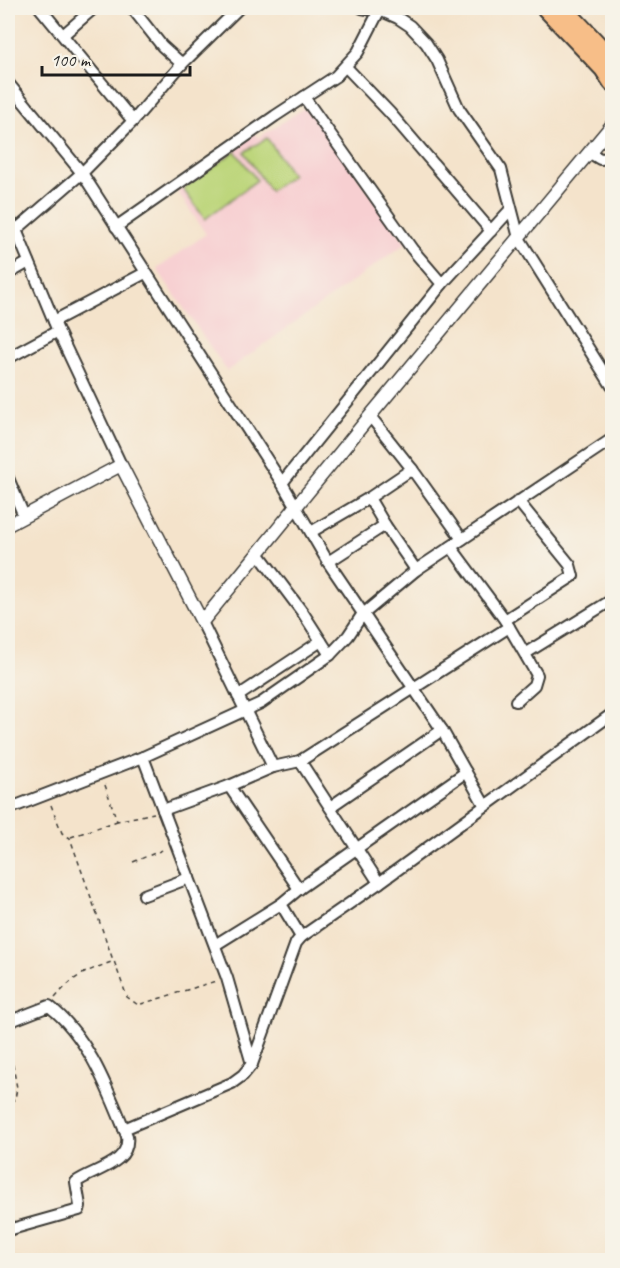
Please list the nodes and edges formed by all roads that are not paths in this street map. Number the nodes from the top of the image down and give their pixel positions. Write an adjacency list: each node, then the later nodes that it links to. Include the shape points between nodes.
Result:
1 (40, 8): 9 (street)
2 (94, 8): 9 (street)
3 (132, 8): 11 (street)
4 (237, 8): 11 (street)
5 (362, 8): 8 (street)
6 (545, 8): 14 (main road)
7 (564, 8): 10 (main road)
8 (382, 10): 12 (street); 22 (street, via 410,26 426,43 459,109 501,169)
9 (63, 35): 17 (street)
10 (612, 59)
11 (182, 64): 17 (street)
12 (346, 67): 16 (street); 26 (street)
13 (8, 83): 15 (street)
14 (612, 83)
15 (11, 96): 21 (street, via 53,135)
16 (304, 98): 24 (street); 31 (street, via 412,249)
17 (133, 121): 21 (street)
18 (612, 125): 19 (street)
19 (590, 153): 20 (street, via 600,159); 27 (street)
20 (612, 158)
21 (82, 173): 24 (street); 25 (street)
22 (511, 209): 26 (street); 27 (street)
23 (8, 218): 25 (street)
24 (116, 227): 29 (street)
25 (16, 230): 28 (street)
26 (491, 231): 31 (street)
27 (519, 238): 34 (street); 35 (street)
28 (29, 262): 30 (street); 32 (street)
29 (145, 273): 32 (street); 40 (street)
30 (8, 274)
31 (442, 284): 40 (street)
32 (56, 326): 33 (street); 37 (street)
33 (8, 358)
34 (612, 386)
35 (370, 416): 38 (street); 43 (street)
36 (612, 439): 42 (street)
37 (121, 465): 44 (street); 55 (street)
38 (412, 469): 41 (street); 48 (street)
39 (8, 478): 44 (street)
40 (282, 483): 43 (street)
41 (369, 498): 46 (street); 47 (street)
42 (518, 501): 48 (street); 56 (street, via 570,565 573,576)
43 (296, 506): 47 (street); 50 (street)
44 (24, 516): 45 (street)
45 (8, 525)
46 (385, 525): 51 (street); 52 (street)
47 (311, 532): 51 (street)
48 (462, 539): 49 (street)
49 (451, 547): 52 (street); 56 (street)
50 (258, 553): 55 (street); 57 (street)
51 (328, 562): 54 (street)
52 (416, 570): 54 (street)
53 (612, 600): 58 (street)
54 (362, 615): 59 (street); 60 (street)
55 (202, 622): 61 (street)
56 (507, 623): 58 (street); 60 (street)
57 (321, 640): 59 (street); 61 (street)
58 (526, 653): 62 (street, via 537,677 534,685)
59 (330, 655): 63 (street)
60 (414, 687): 65 (street); 67 (street)
61 (238, 696): 63 (street)
62 (516, 701)
63 (245, 711): 66 (street); 68 (street)
64 (612, 714): 71 (street)
65 (442, 730): 69 (street); 72 (street)
66 (142, 757): 73 (street); 74 (street)
67 (300, 761): 68 (street); 72 (street)
68 (273, 767): 70 (street)
69 (466, 772): 71 (street); 75 (street)
70 (229, 786): 74 (street); 78 (street)
71 (485, 806): 77 (street)
72 (330, 807): 75 (street)
73 (8, 809)
74 (163, 810): 76 (street)
75 (357, 848): 77 (street); 78 (street)
76 (189, 878): 79 (street); 82 (street)
77 (379, 883): 81 (street)
78 (299, 889): 80 (street)
79 (144, 896)
80 (281, 904): 81 (street); 82 (street)
81 (301, 937): 84 (street, via 292,950)
82 (214, 945): 84 (street)
83 (8, 1022): 85 (street, via 49,1006 64,1017 81,1040)
84 (252, 1064): 85 (street, via 232,1083)
85 (124, 1129): 86 (street, via 128,1143 122,1157 76,1182 79,1210)
86 (8, 1230)

